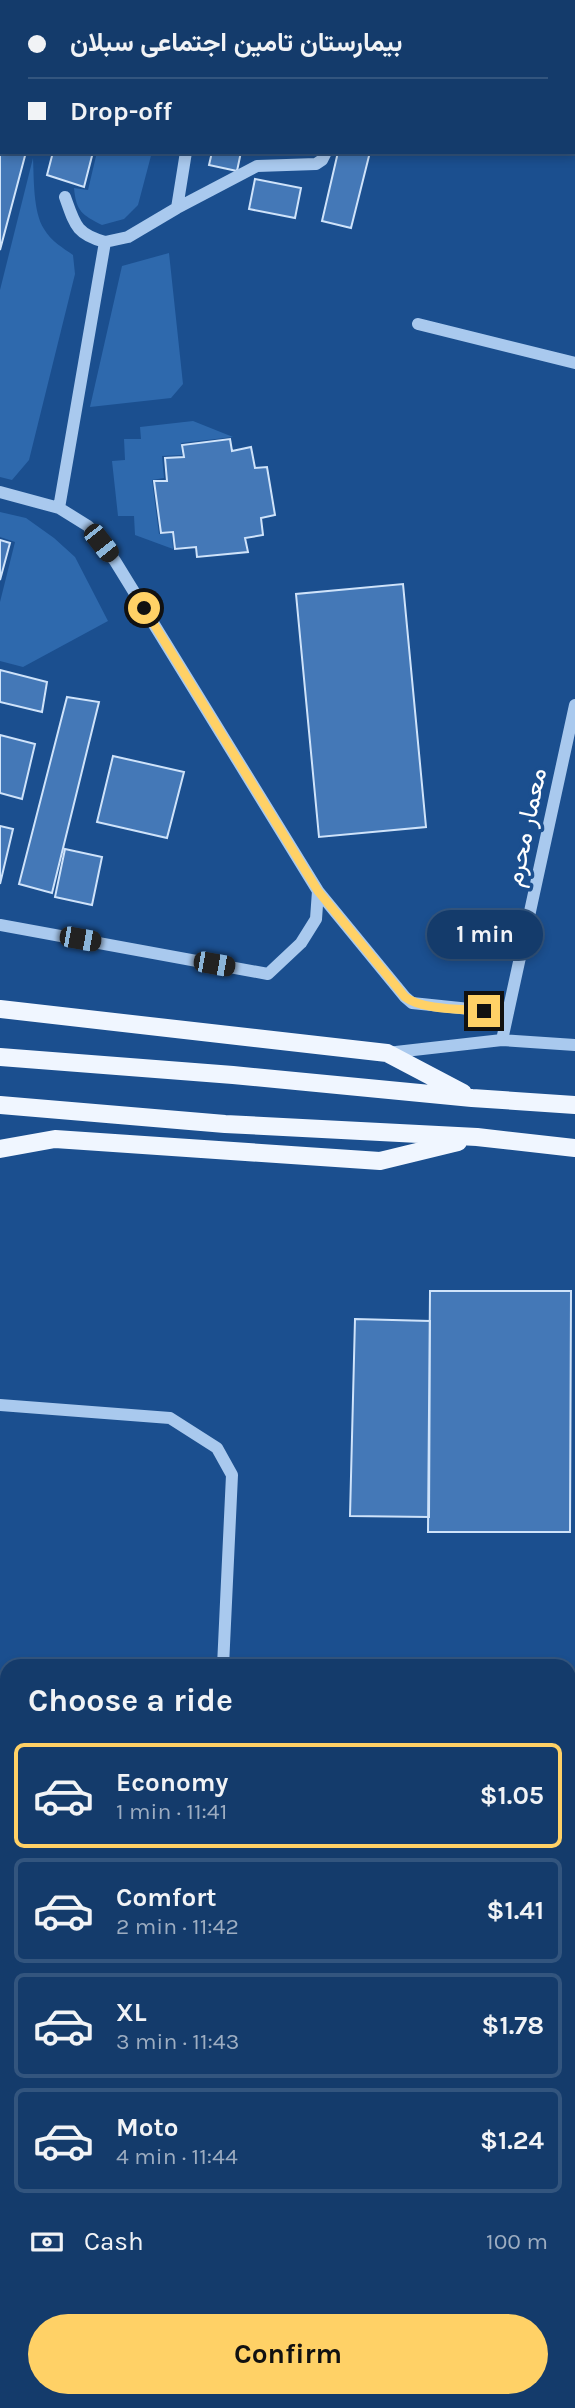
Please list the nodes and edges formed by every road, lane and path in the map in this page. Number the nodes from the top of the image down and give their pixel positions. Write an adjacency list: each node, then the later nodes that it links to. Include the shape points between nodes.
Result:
1 (186, 154): 6 (street)
2 (260, 154): 4 (street)
3 (325, 154): 4 (street, via 316,164)
4 (257, 166): 6 (street)
5 (65, 197): 7 (street, via 73,221 85,236)
6 (177, 208): 7 (street, via 128,237)
7 (105, 243): 11 (street)
8 (418, 324): 9 (street)
9 (575, 363)
10 (0, 492): 11 (street)
11 (59, 508): 13 (street, via 88,526 115,561)
12 (575, 705): 16 (street, معمار محرم)
13 (318, 891): 14 (street, via 316,919 301,943 268,974); 16 (street, via 412,1003)
14 (0, 925)
15 (0, 1009): 19 (main road)
16 (508, 1013): 17 (street, معمار محرم)
17 (502, 1040): 18 (street); 19 (street)
18 (575, 1045)
19 (387, 1053): 21 (main road)
20 (0, 1057): 21 (main road)
21 (472, 1098): 23 (main road)
22 (0, 1105): 24 (main road, via 225,1124)
23 (575, 1105)
24 (477, 1137): 26 (main road, via 380,1161); 27 (main road)
25 (0, 1140): 26 (main road)
26 (43, 1141): 28 (main road)
27 (575, 1148)
28 (0, 1149)
29 (0, 1405): 30 (street, via 170,1418 216,1448 232,1475)
30 (223, 1659)

